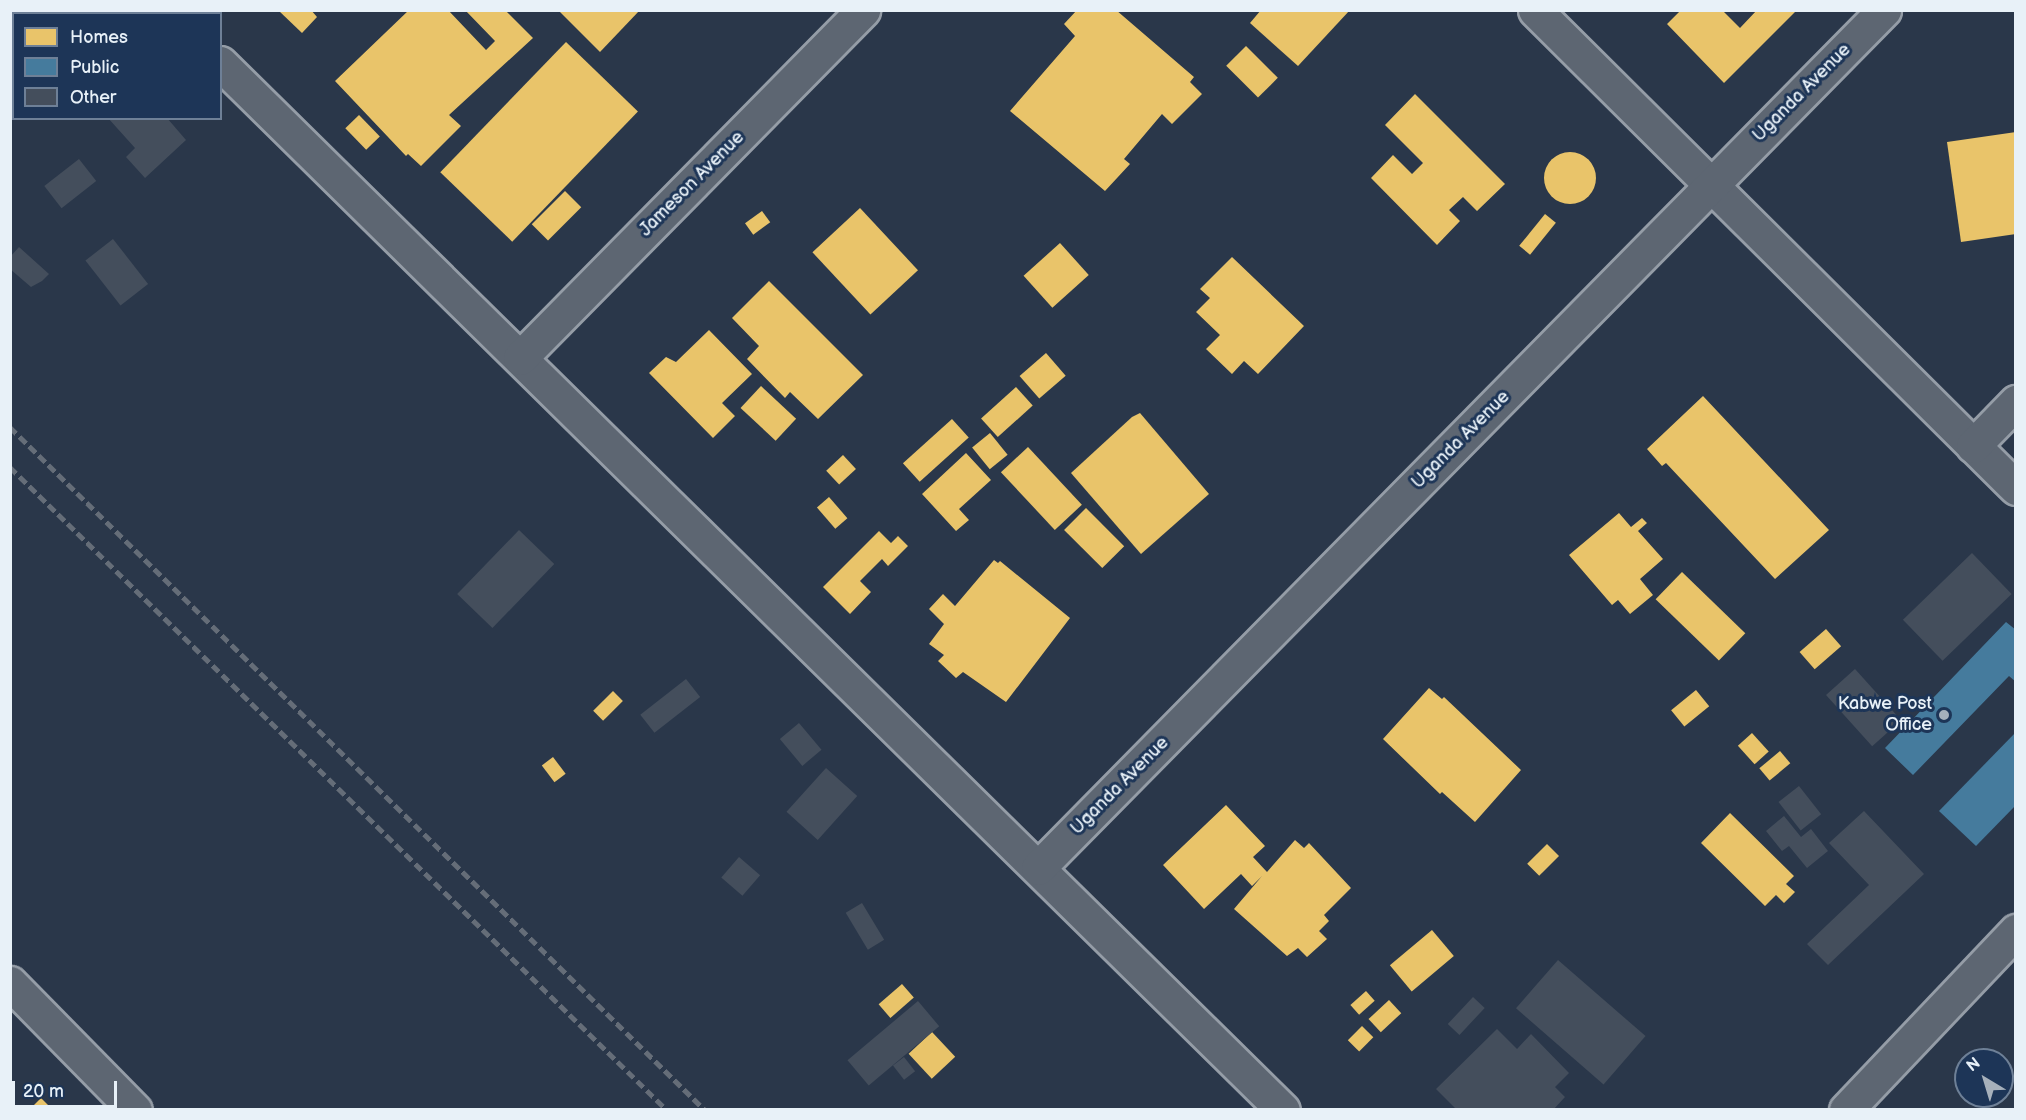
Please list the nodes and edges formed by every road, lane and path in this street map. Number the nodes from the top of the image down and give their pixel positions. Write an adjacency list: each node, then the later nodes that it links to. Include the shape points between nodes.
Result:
1 (863, 10): 6 (street, Jameson Avenue)
2 (1535, 10): 5 (street)
3 (1884, 10): 5 (street, Uganda Avenue)
4 (222, 65): 6 (street)
5 (1711, 186): 8 (street); 10 (street, Uganda Avenue)
6 (520, 358): 10 (street)
7 (2016, 402): 8 (street)
8 (1973, 446): 9 (street)
9 (2016, 488)
10 (1038, 868): 14 (street)
11 (2016, 931): 15 (street)
12 (10, 983): 13 (street)
13 (135, 1110)
14 (1283, 1110)
15 (1846, 1110)

